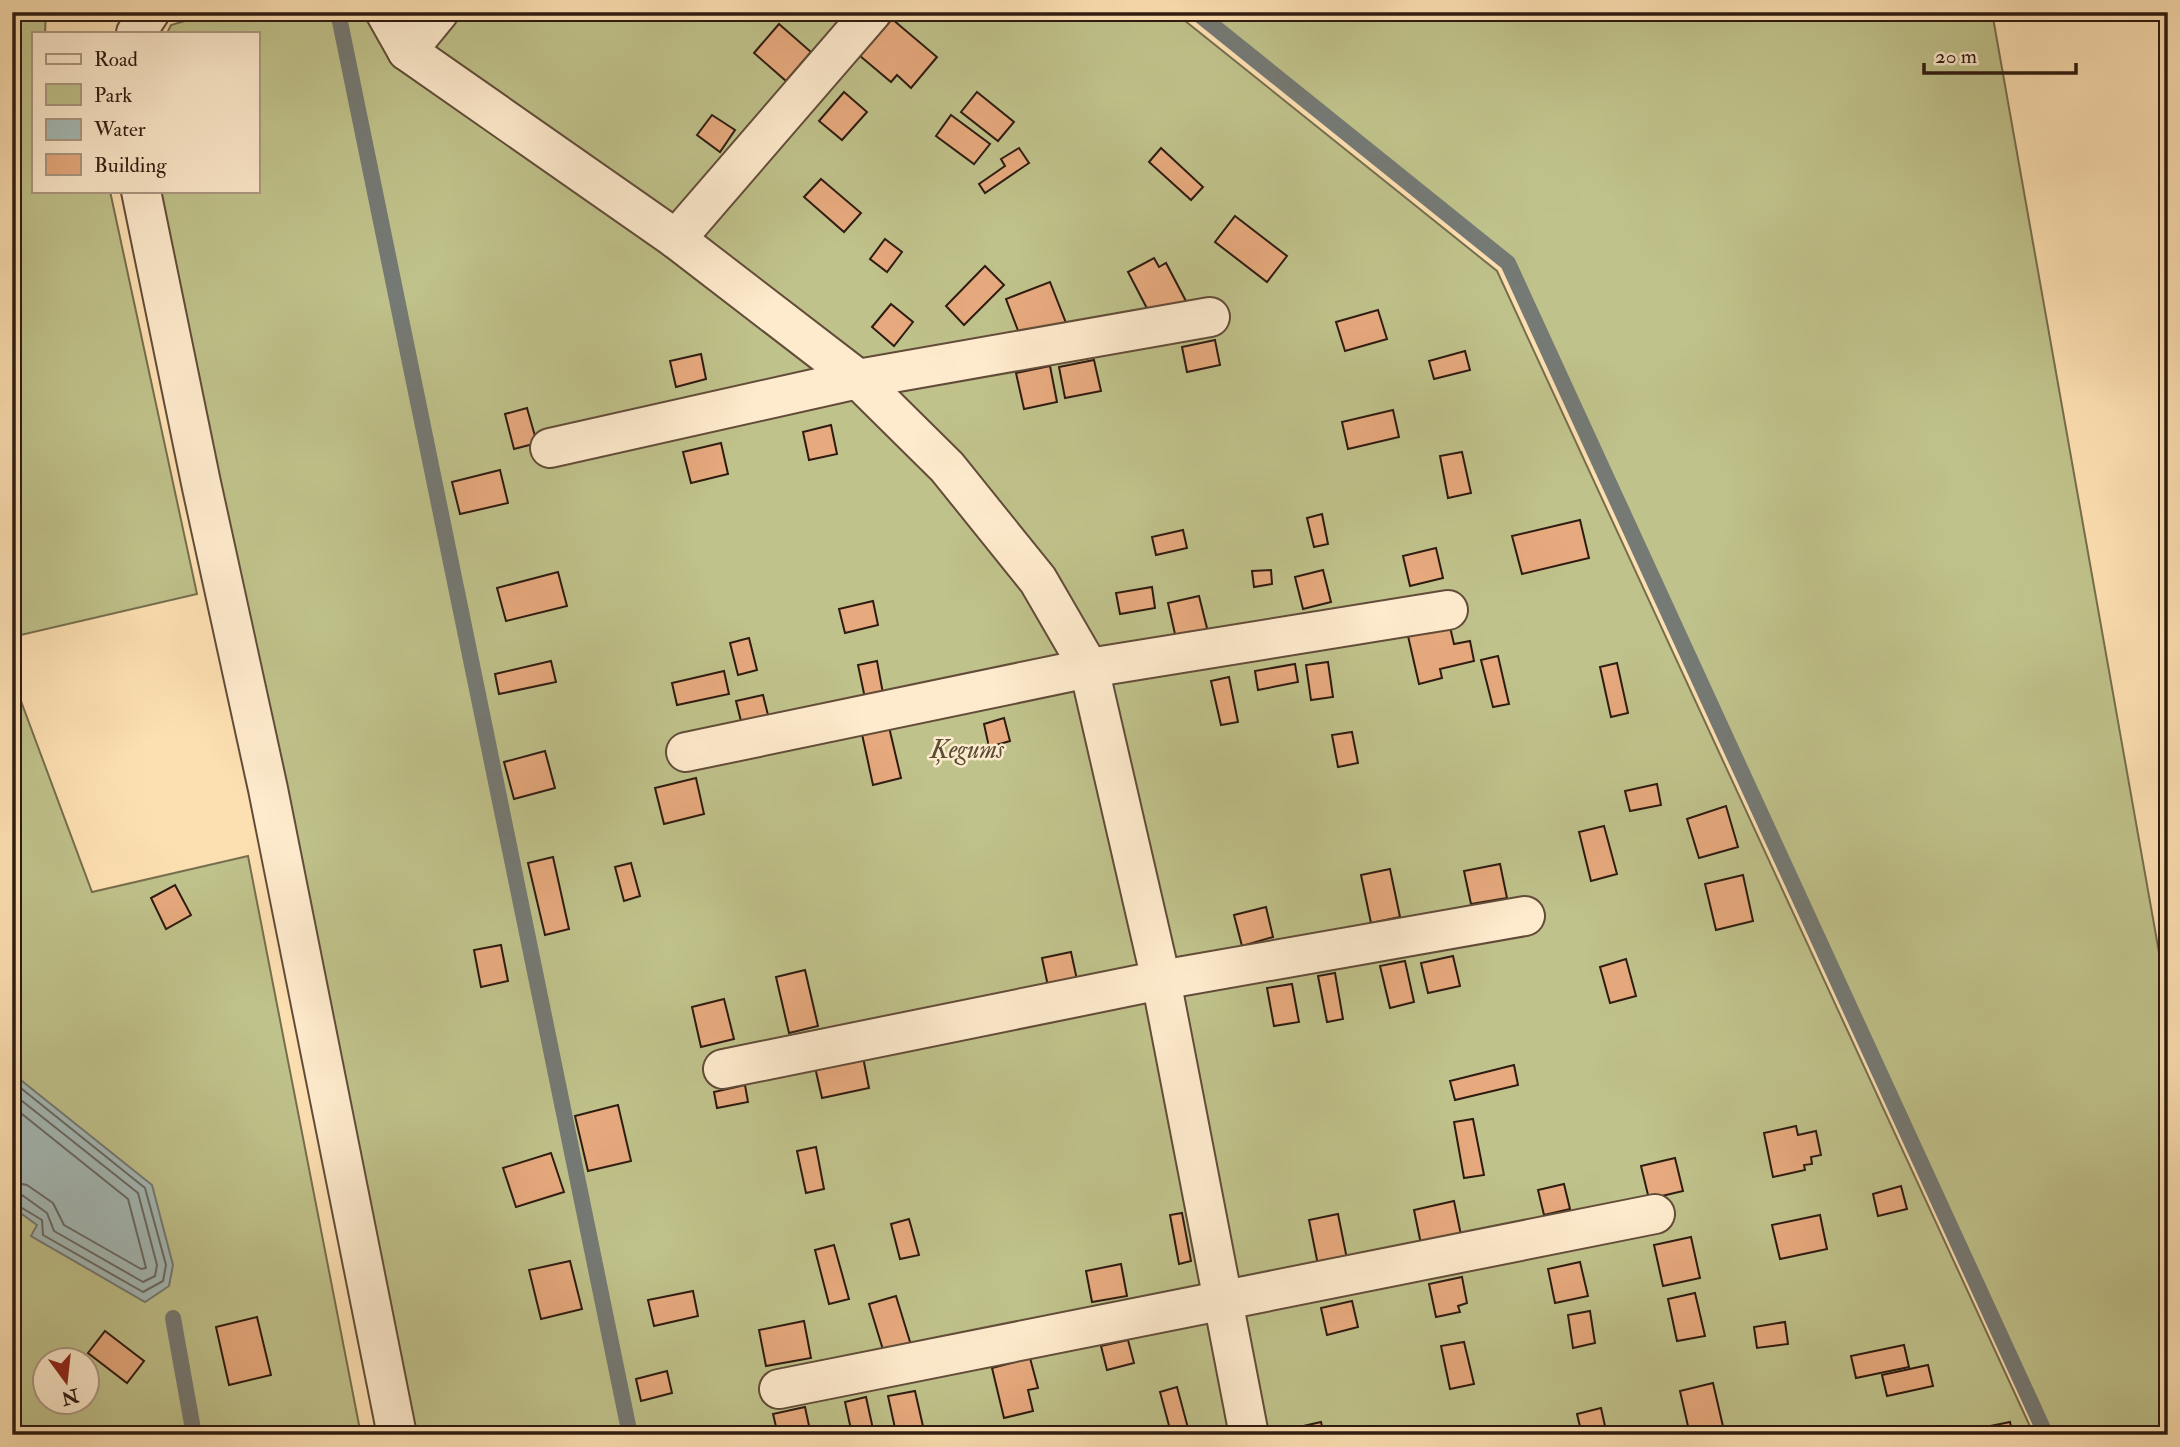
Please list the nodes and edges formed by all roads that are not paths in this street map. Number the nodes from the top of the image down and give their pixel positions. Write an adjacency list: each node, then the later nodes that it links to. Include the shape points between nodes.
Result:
1 (150, 12): 5 (street)
2 (385, 12): 6 (street)
3 (439, 12): 6 (street)
4 (872, 12): 8 (street)
5 (137, 32)
6 (407, 51): 8 (street)
7 (141, 192): 21 (street, via 268,789)
8 (676, 239): 10 (street)
9 (1210, 317): 10 (street)
10 (858, 379): 11 (street); 13 (street, via 947,467 1030,569)
11 (551, 448)
12 (1448, 610): 13 (street)
13 (1089, 668): 14 (street); 16 (street)
14 (686, 752)
15 (1525, 916): 16 (street)
16 (1161, 980): 17 (street); 19 (street)
17 (723, 1069)
18 (1655, 1214): 19 (street)
19 (1222, 1298): 20 (street); 22 (street)
20 (779, 1389)
21 (397, 1435)
22 (1249, 1435)

